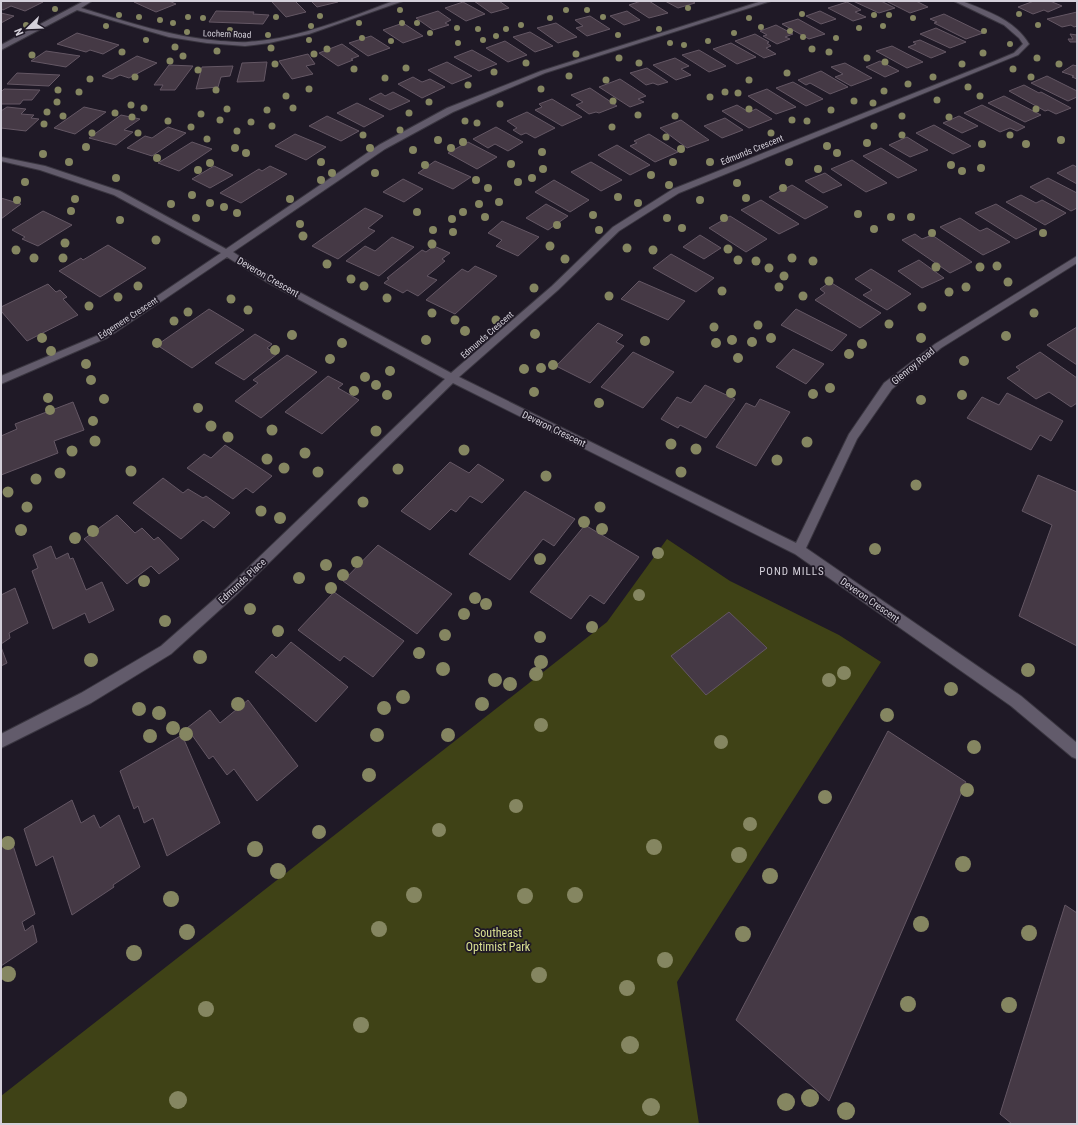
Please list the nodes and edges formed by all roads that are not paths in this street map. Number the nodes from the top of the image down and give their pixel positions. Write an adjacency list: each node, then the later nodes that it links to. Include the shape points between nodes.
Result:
1 (89, 1): 5 (street)
2 (400, 1): 5 (street, Lochem Road, via 333,24 250,44 201,42 160,34)
3 (768, 1): 8 (street, via 543,72 450,110 382,147)
4 (957, 1): 10 (street, Edmunds Crescent, via 1000,20 1016,30 1026,44 1016,54 997,62 676,191 616,229 555,288)
5 (76, 8): 6 (street)
6 (1, 48)
7 (1, 159): 8 (street, Deveron Crescent, via 42,168 117,193)
8 (226, 252): 10 (street, Deveron Crescent, via 268,278); 11 (street, Edgemere Crescent, via 104,336)
9 (1077, 259): 12 (street, Glenroy Road, via 938,346 888,386 853,438)
10 (452, 378): 12 (street, Deveron Crescent); 13 (street, Edmunds Place, via 237,586 166,650 86,698)
11 (1, 380)
12 (799, 550): 14 (street, Deveron Crescent, via 1016,701)
13 (1, 742)
14 (1077, 752)

